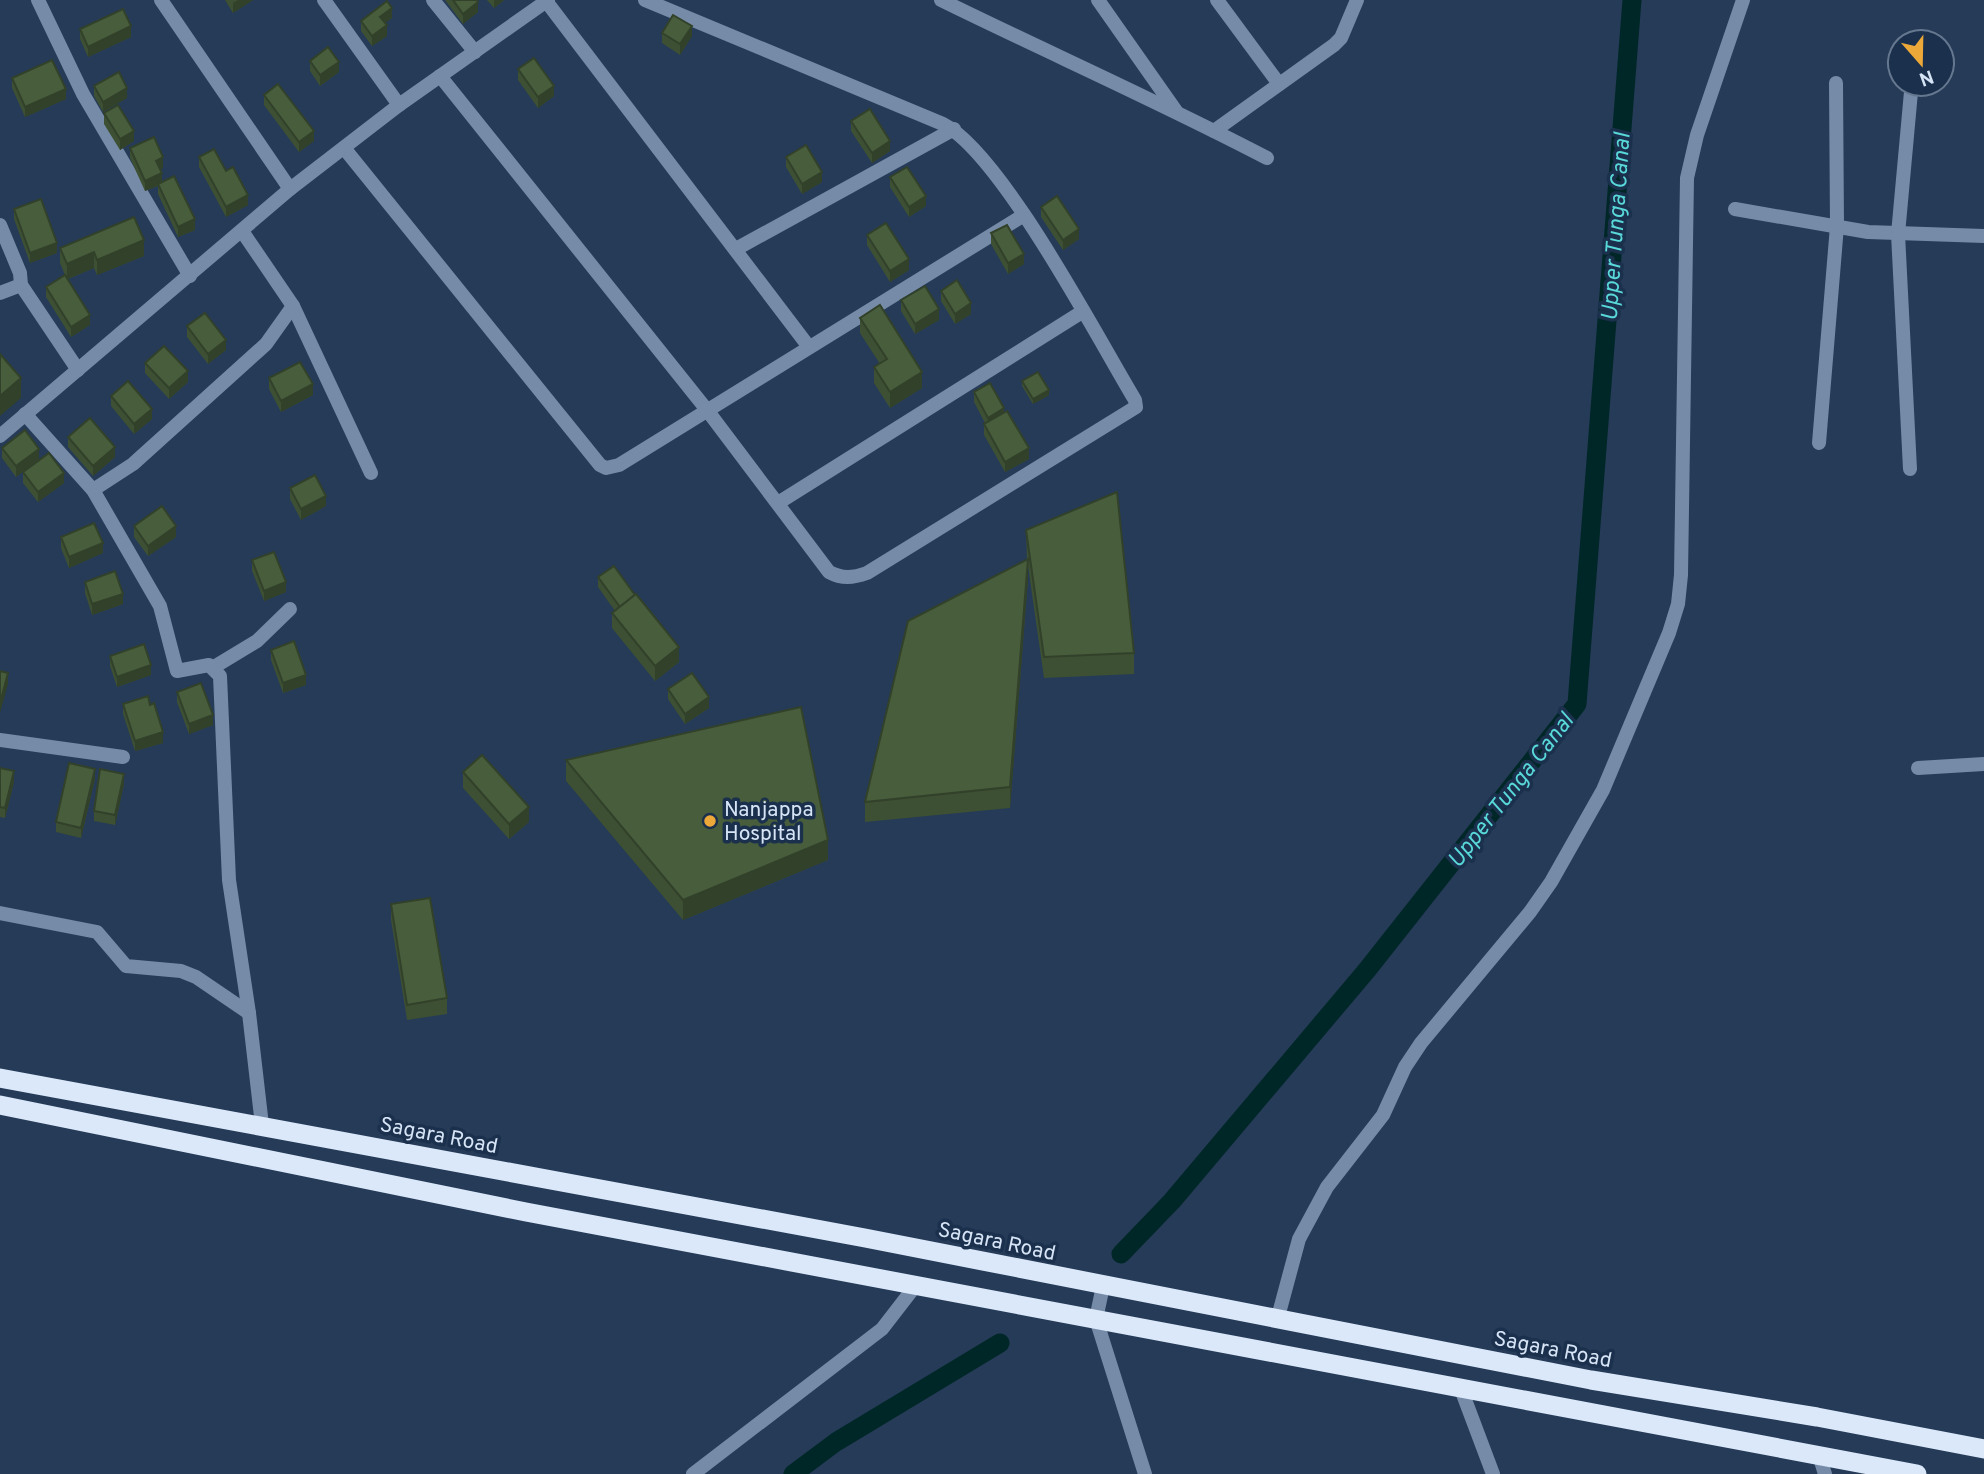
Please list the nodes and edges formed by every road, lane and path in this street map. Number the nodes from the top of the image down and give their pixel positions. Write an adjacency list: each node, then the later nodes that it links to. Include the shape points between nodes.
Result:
1 (38, 0): 32 (street, via 83,94)
2 (161, 0): 23 (street)
3 (324, 0): 17 (street)
4 (433, 0): 12 (street)
5 (645, 0): 19 (street)
6 (941, 0): 18 (street)
7 (1098, 0): 18 (street)
8 (1217, 0): 15 (street)
9 (1743, 0): 60 (street, via 1687,178 1681,575 1669,633 1603,790 1551,882 1421,1043 1384,1115 1327,1187 1299,1239)
10 (547, 1): 12 (street); 31 (street)
11 (1350, 4): 15 (street, via 1334,45)
12 (475, 52): 13 (street)
13 (440, 76): 17 (street); 39 (street)
14 (1836, 83): 27 (street)
15 (1279, 84): 20 (street)
16 (1910, 98): 29 (street)
17 (399, 105): 21 (street)
18 (1176, 111): 20 (street)
19 (954, 129): 25 (street, via 967,139); 31 (street)
20 (1214, 131): 22 (street)
21 (344, 148): 23 (street); 39 (street, via 600,465 620,465)
22 (1267, 158)
23 (290, 189): 28 (street)
24 (1735, 209): 27 (street)
25 (1024, 215): 36 (street); 37 (street)
26 (0, 225): 33 (street)
27 (1837, 226): 29 (street); 42 (street)
28 (242, 231): 32 (street); 35 (street)
29 (1898, 233): 30 (street); 43 (street)
30 (1984, 236)
31 (736, 249): 37 (street)
32 (190, 276): 38 (street)
33 (21, 285): 34 (street); 38 (street)
34 (0, 293)
35 (293, 306): 44 (street); 45 (street, via 272,338 133,464)
36 (1082, 312): 46 (street); 46 (street, via 1135,400 1134,410 857,577 829,572)
37 (809, 346): 39 (street)
38 (78, 370): 40 (street)
39 (707, 410): 46 (street)
40 (25, 414): 41 (street); 45 (street)
41 (0, 436)
42 (1819, 443)
43 (1910, 469)
44 (371, 473)
45 (93, 490): 48 (street, via 160,606 177,671)
46 (778, 503)
47 (290, 609): 48 (street, via 257,641)
48 (214, 667): 54 (street, via 220,676 229,880)
49 (0, 740): 50 (street)
50 (123, 757)
51 (1984, 764): 52 (street)
52 (1918, 768)
53 (0, 913): 54 (street, via 97,932 126,966 181,971)
54 (250, 1013): 57 (street)
55 (0, 1078): 57 (highway, Sagara Road)
56 (0, 1105): 58 (highway)
57 (262, 1125): 59 (highway, Sagara Road)
58 (916, 1285): 61 (highway); 65 (street, via 882,1329)
59 (1103, 1286): 60 (highway, Sagara Road); 61 (street)
60 (1278, 1317): 63 (highway, Sagara Road, via 1591,1380)
61 (1096, 1319): 62 (highway); 66 (street)
62 (1461, 1389): 64 (highway); 67 (street)
63 (1984, 1449)
64 (1822, 1465): 68 (highway)
65 (692, 1474)
66 (1145, 1474)
67 (1493, 1474)
68 (1917, 1474)

